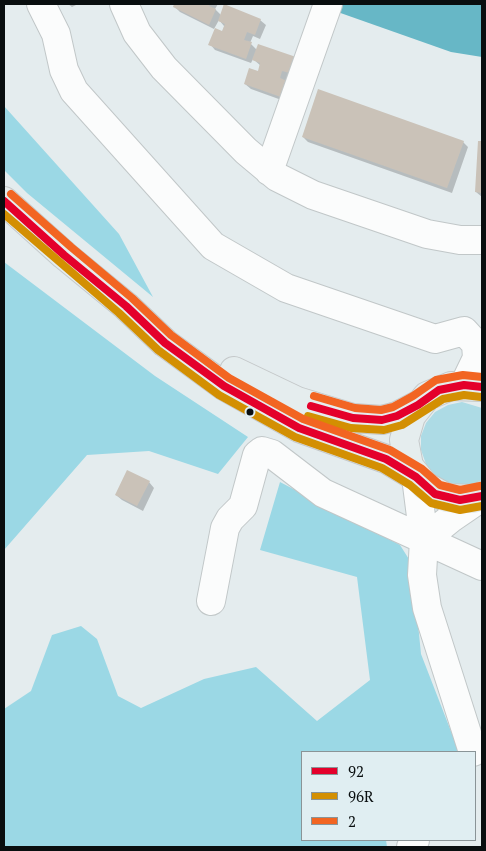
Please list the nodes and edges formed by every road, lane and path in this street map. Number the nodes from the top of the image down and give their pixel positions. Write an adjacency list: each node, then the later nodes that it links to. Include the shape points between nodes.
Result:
1 (41, 4): 8 (street, via 56,34 64,70 74,91 213,246 286,288 425,336 434,339 464,331 476,344)
2 (124, 4): 4 (street, via 137,33 150,51)
3 (328, 6): 4 (street)
4 (269, 171): 6 (street, via 313,195 427,234)
5 (4, 201): 7 (main road)
6 (482, 240)
7 (126, 306): 10 (main road, via 246,378 306,404 354,418 375,420 397,416); 11 (main road, via 185,359 246,399 299,428 386,459)
8 (479, 358): 9 (street)
9 (476, 387): 10 (main road, via 439,390)
10 (418, 405): 11 (main road, via 404,440 409,466)
11 (416, 477): 12 (main road, via 424,486 447,498 467,500); 13 (street)
12 (482, 497): 13 (street)
13 (424, 540): 14 (street); 15 (street, via 323,493 272,454 262,451 257,455 243,506 225,528); 16 (street, via 422,575 427,608)
14 (482, 566)
15 (211, 601)
16 (473, 751)

